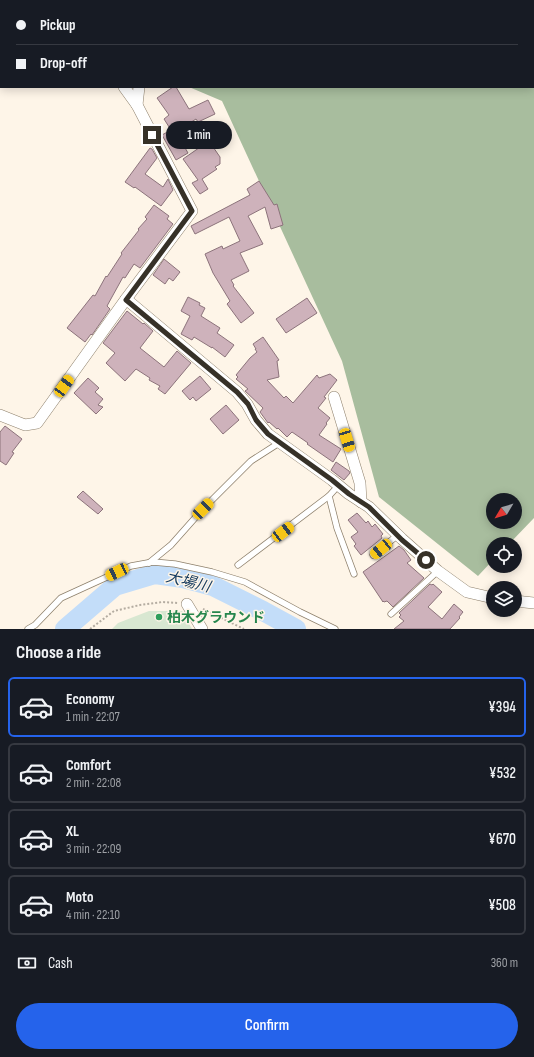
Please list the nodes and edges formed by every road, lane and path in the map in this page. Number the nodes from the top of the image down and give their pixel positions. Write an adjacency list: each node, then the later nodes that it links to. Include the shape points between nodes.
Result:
1 (125, 88): 3 (street)
2 (139, 88): 3 (street)
3 (137, 105): 4 (street, via 192,211)
4 (126, 300): 6 (street, via 37,423 25,425); 7 (street, via 237,392 248,404 264,430)
5 (334, 397): 10 (street, via 360,483)
6 (0, 415)
7 (279, 443): 8 (street); 13 (lane, via 251,461 171,545)
8 (338, 486): 9 (lane); 10 (street)
9 (330, 496): 14 (lane); 16 (lane, via 336,528)
10 (361, 502): 11 (street)
11 (398, 535): 12 (lane); 15 (street)
12 (373, 555)
13 (148, 563): 22 (lane, via 131,566 61,598); 26 (lane, via 175,564 245,582)
14 (238, 566)
15 (438, 571): 17 (street, via 466,592); 21 (lane)
16 (354, 574)
17 (486, 596)
18 (522, 602): 19 (street)
19 (534, 603)
20 (187, 604): 23 (path, via 162,602 114,611); 24 (street); 25 (path)
21 (391, 614)
22 (28, 629)
23 (90, 629)
24 (202, 629)
25 (244, 629)
26 (335, 629)

